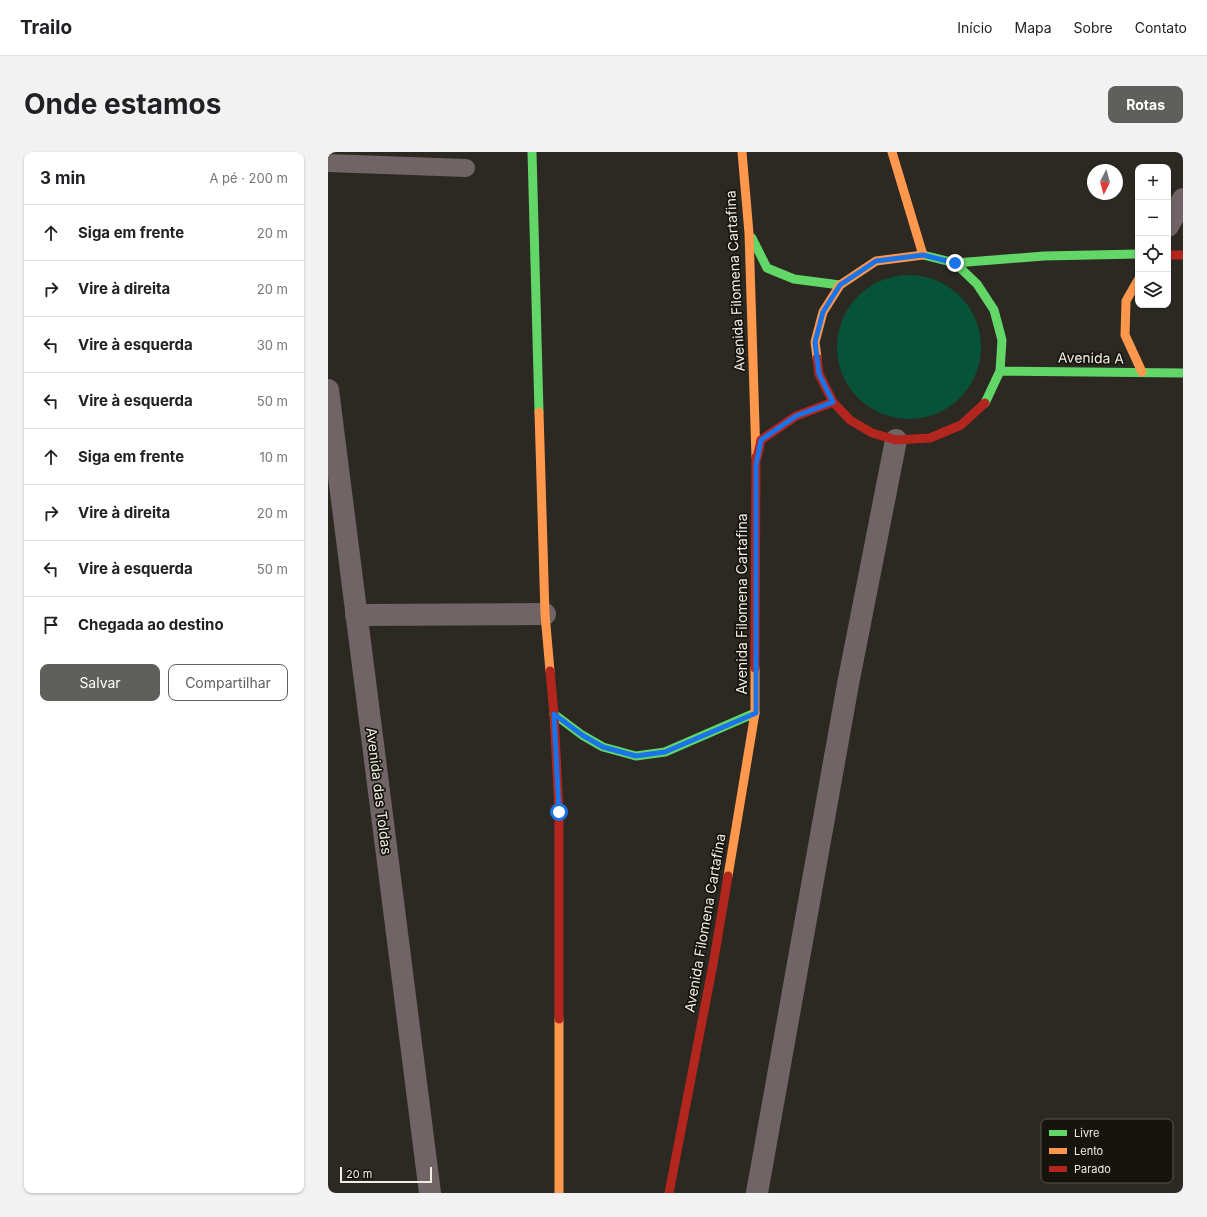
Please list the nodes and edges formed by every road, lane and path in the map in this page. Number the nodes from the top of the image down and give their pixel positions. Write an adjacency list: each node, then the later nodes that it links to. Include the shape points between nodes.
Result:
1 (532, 152): 23 (main road)
2 (742, 152): 8 (main road, Avenida Filomena Cartafina)
3 (892, 152): 10 (main road)
4 (328, 163): 5 (lane)
5 (466, 168)
6 (1183, 199): 7 (street)
7 (1171, 221)
8 (749, 233): 14 (main road, via 768,268 794,279); 22 (main road, Avenida Filomena Cartafina)
9 (1135, 254): 13 (main road, via 1044,256)
10 (923, 255): 13 (main road); 14 (main road, via 876,261)
11 (1171, 255): 12 (main road)
12 (1183, 255)
13 (955, 263): 16 (main road, via 977,284 994,310 1002,340)
14 (840, 285): 20 (main road, via 823,312 815,342 819,374)
15 (1135, 285): 17 (main road, via 1126,301 1125,335)
16 (1000, 371): 17 (main road, Avenida A); 21 (main road, via 986,402 961,425 930,438)
17 (1142, 372): 18 (main road, Avenida A)
18 (1183, 373)
19 (328, 390): 24 (street, Avenida das Toldas)
20 (833, 402): 21 (main road, via 850,420 872,433); 22 (main road, via 796,416 761,440)
21 (896, 440): 30 (street, via 848,684)
22 (756, 465): 25 (main road, Avenida Filomena Cartafina)
23 (545, 614): 24 (street); 26 (main road)
24 (356, 615): 27 (street, Avenida das Toldas)
25 (756, 713): 26 (main road, via 665,752 636,756 603,747); 29 (main road, Avenida Filomena Cartafina, via 714,959)
26 (554, 714): 28 (main road, via 559,812)
27 (430, 1193)
28 (559, 1193)
29 (669, 1193)
30 (757, 1193)

